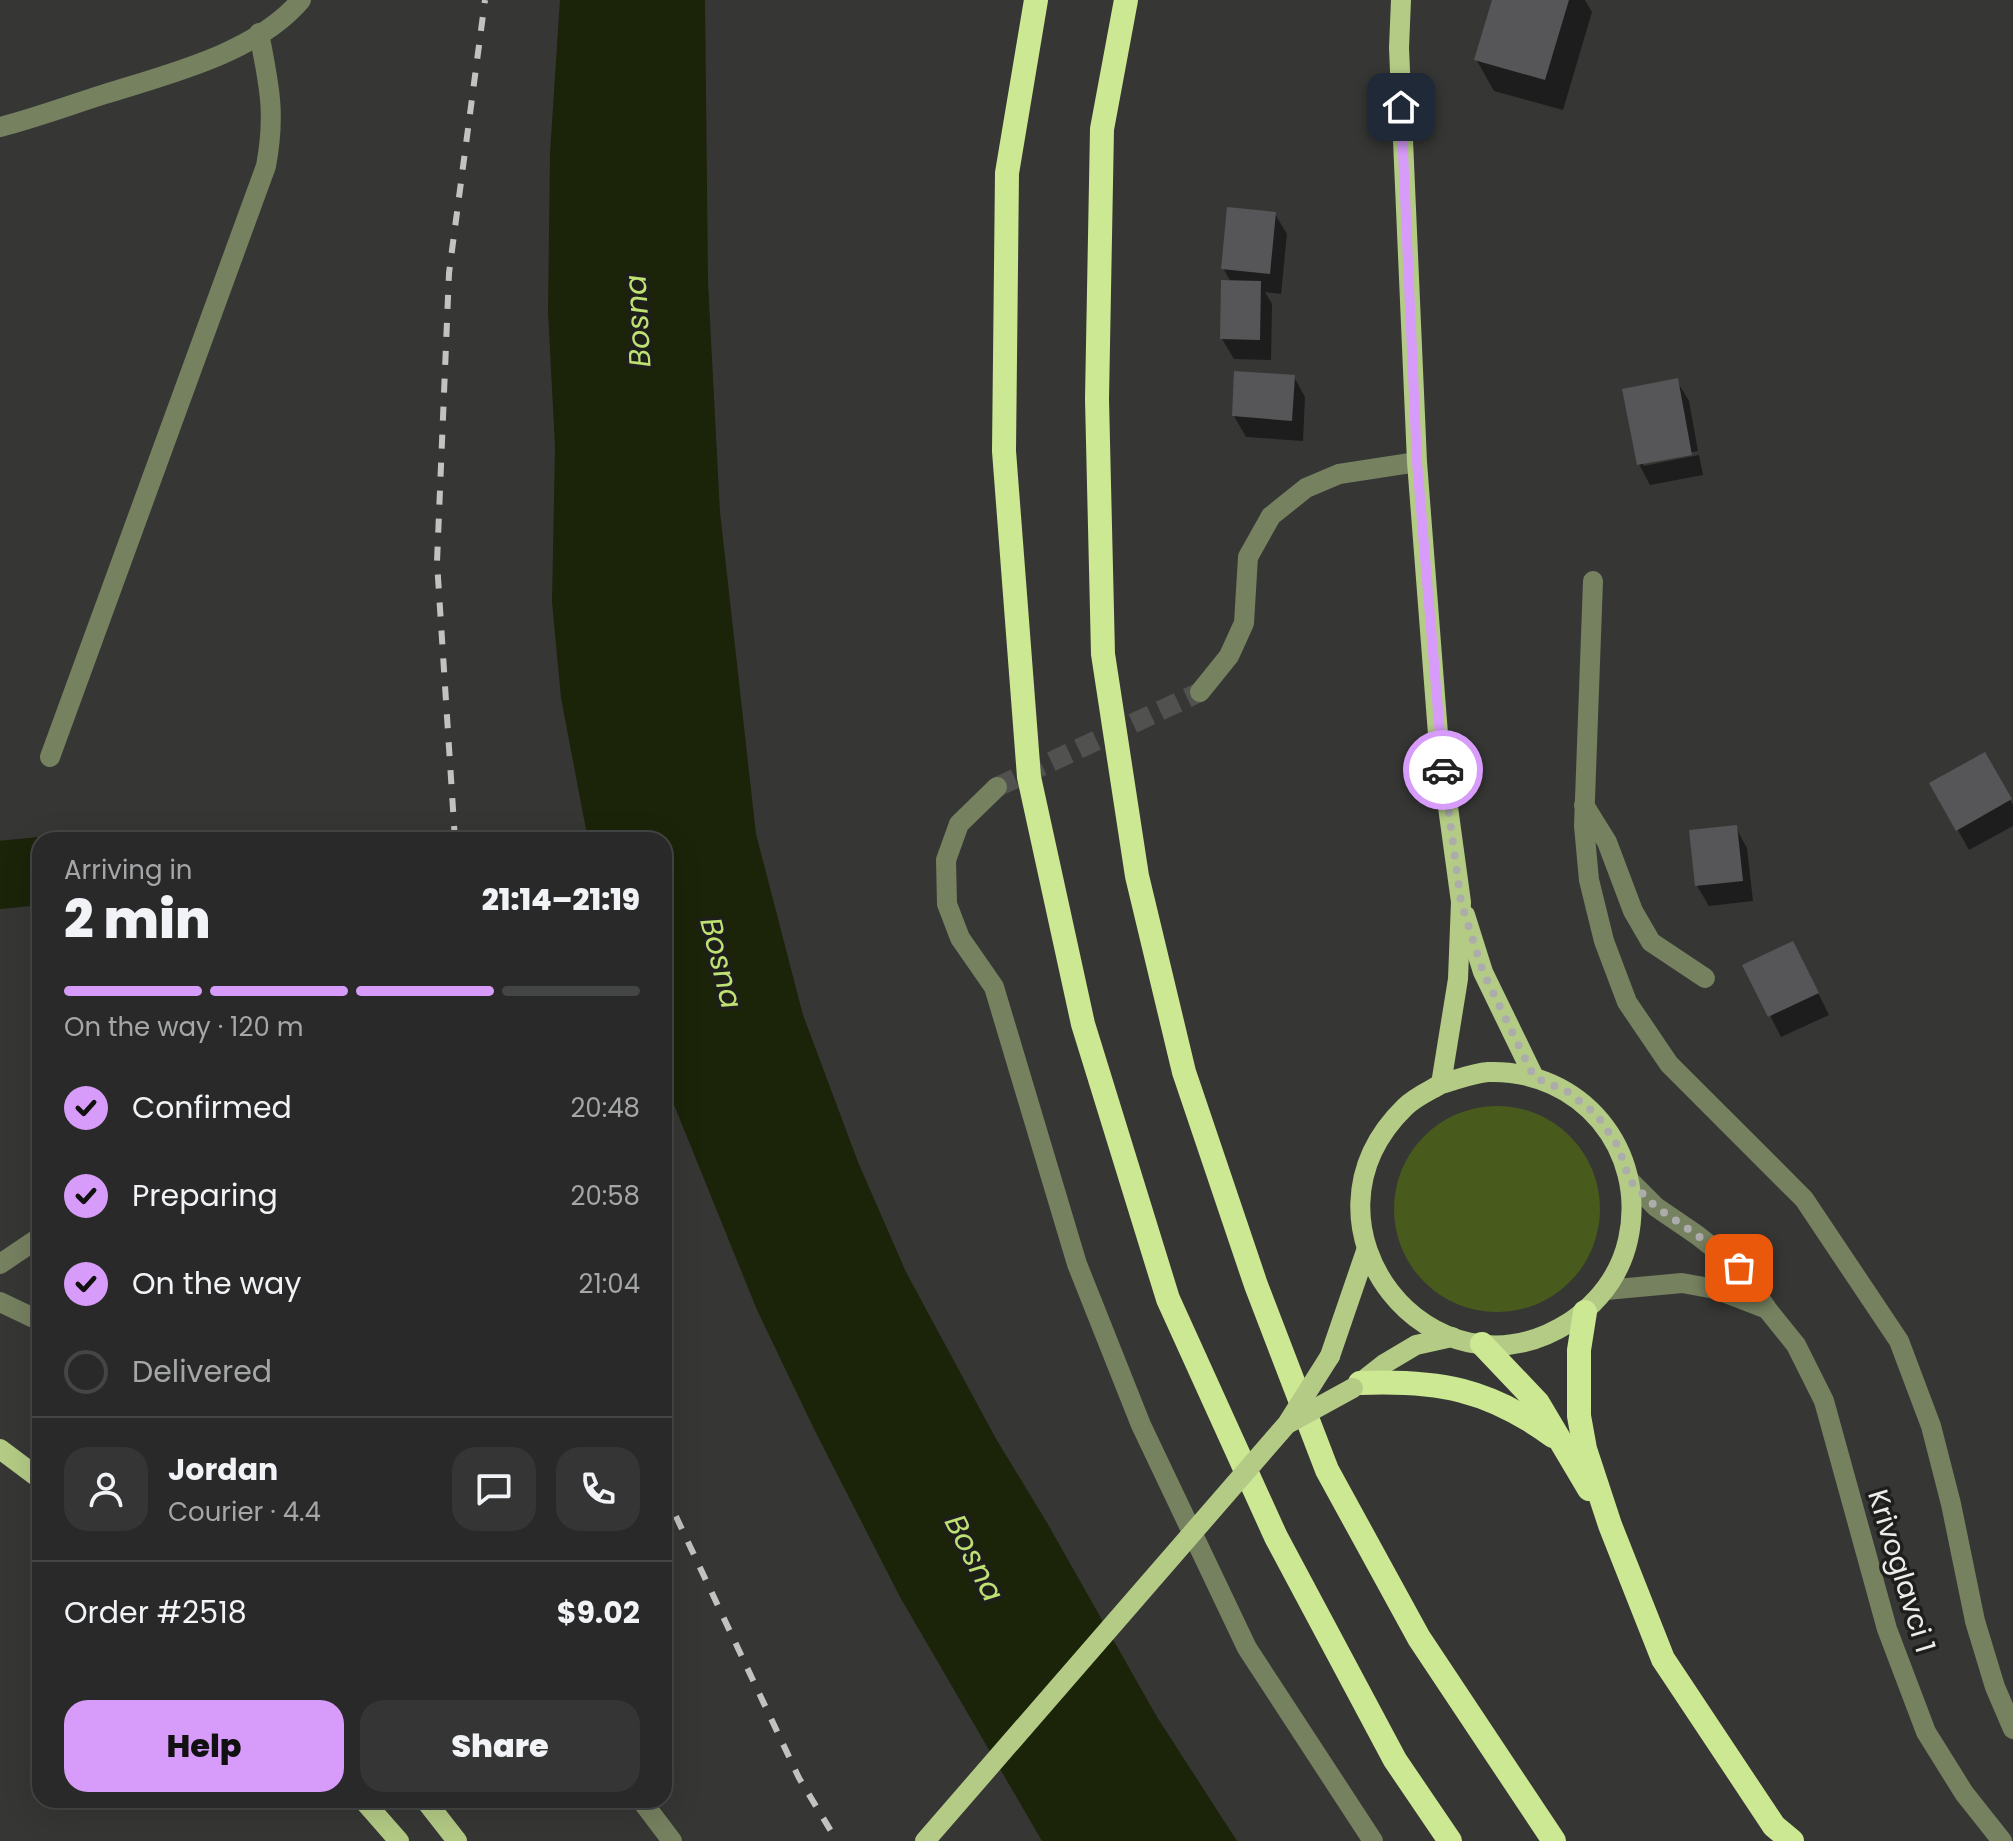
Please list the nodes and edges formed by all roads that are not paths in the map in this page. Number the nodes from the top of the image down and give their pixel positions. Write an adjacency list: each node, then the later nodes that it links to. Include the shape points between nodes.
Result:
1 (301, 0): 5 (street)
2 (1036, 0): 43 (highway, via 1007,173 1004,451 1029,777 1083,1024 1168,1299 1276,1537 1395,1760)
3 (1126, 0): 44 (highway, via 1102,129 1097,399 1103,654 1137,876 1184,1072 1256,1285 1327,1470 1419,1638)
4 (1401, 0): 7 (main road)
5 (259, 33): 6 (street, via 175,72); 10 (street, via 273,131 266,166)
6 (0, 127)
7 (1417, 462): 9 (street, via 1339,474 1306,488 1271,516 1248,557 1244,623 1229,656); 13 (main road, via 1438,734)
8 (1593, 581): 12 (street)
9 (1200, 692)
10 (50, 757)
11 (997, 787): 42 (street, via 959,824 946,860 947,904 960,938 994,987 1077,1264 1141,1425 1247,1648)
12 (1584, 805): 14 (street, via 1607,842 1651,942); 34 (street, via 1589,880 1627,1002 1669,1064 1804,1199 1899,1341 1931,1426 1975,1621)
13 (1461, 902): 15 (main road, via 1483,972); 16 (main road, via 1458,979)
14 (1705, 978)
15 (1534, 1077): 16 (main road, via 1487,1072); 17 (main road, via 1568,1092 1597,1115 1618,1146)
16 (1441, 1084): 19 (main road, via 1407,1105 1381,1136 1364,1172 1359,1212)
17 (1630, 1181): 21 (main road, via 1633,1219 1624,1256); 23 (street, Krivoglavci 1, via 1656,1207 1739,1268)
18 (32, 1242): 20 (street)
19 (1366, 1251): 26 (main road, via 1386,1288 1415,1318); 29 (main road, bridge, via 1330,1356)
20 (0, 1264)
21 (1606, 1290): 23 (street, via 1682,1283); 24 (main road)
22 (0, 1302): 25 (street)
23 (1767, 1309): 46 (street, Krivoglavci 1, via 1796,1345 1824,1401 1887,1629 1926,1732)
24 (1585, 1312): 27 (main road, via 1554,1332 1519,1342); 33 (highway, via 1579,1416)
25 (32, 1317)
26 (1452, 1337): 27 (main road); 28 (main road, via 1416,1345)
27 (1482, 1344): 30 (highway, via 1538,1403)
28 (1356, 1386): 29 (main road, bridge); 30 (highway, via 1398,1381 1484,1395)
29 (1287, 1424): 41 (main road, bridge)
30 (1559, 1440): 33 (highway)
31 (0, 1449): 32 (main road)
32 (32, 1473)
33 (1610, 1525): 45 (highway, via 1663,1659 1774,1826)
34 (2013, 1729)
35 (370, 1808): 38 (main road)
36 (431, 1808): 39 (main road)
37 (647, 1808): 40 (street)
38 (399, 1841)
39 (457, 1841)
40 (672, 1841)
41 (925, 1841)
42 (1373, 1841)
43 (1450, 1841)
44 (1554, 1841)
45 (1792, 1841)
46 (2002, 1841)

